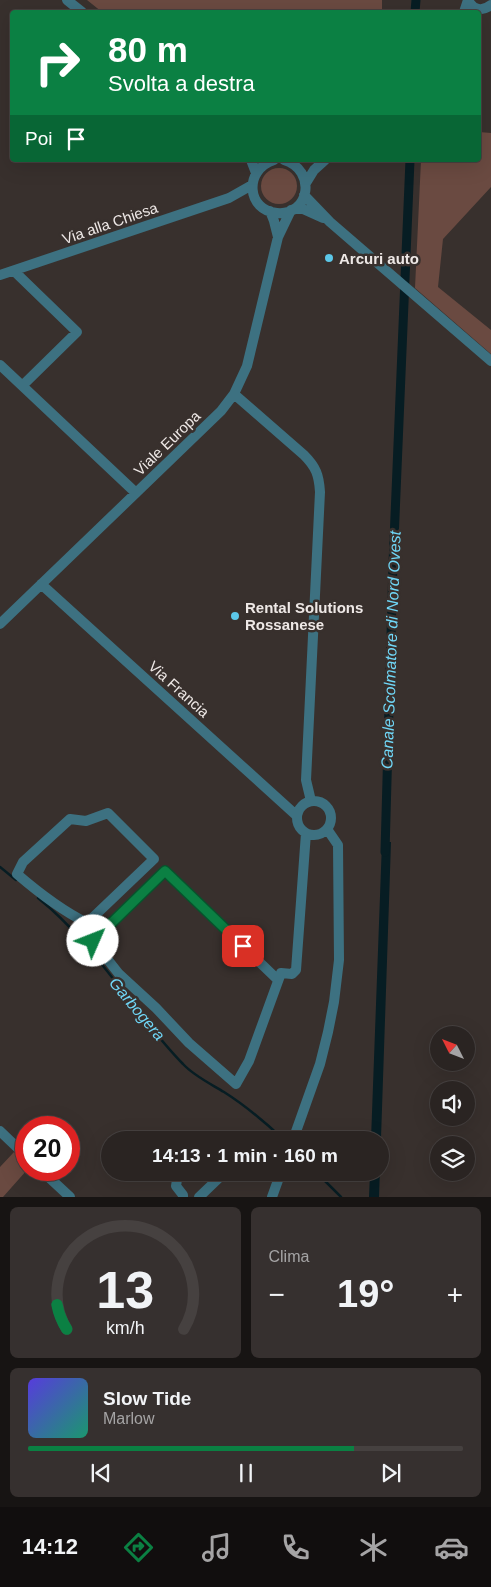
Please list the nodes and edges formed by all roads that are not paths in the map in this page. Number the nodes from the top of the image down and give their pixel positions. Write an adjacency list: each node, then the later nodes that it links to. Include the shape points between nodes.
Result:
1 (67, 0): 4 (street)
2 (468, 0): 3 (street, via 473,7)
3 (484, 9)
4 (80, 10)
5 (252, 162): 10 (street)
6 (267, 162): 10 (street)
7 (291, 162): 9 (street)
8 (322, 162): 9 (street); 11 (street)
9 (297, 166): 11 (street)
10 (256, 173): 12 (street)
11 (306, 183): 13 (street)
12 (252, 185): 14 (street, Via alla Chiesa); 15 (street)
13 (304, 195): 16 (street, Viale Europa); 18 (street)
14 (229, 198): 15 (street, Via alla Chiesa); 20 (street, Via alla Chiesa)
15 (256, 199): 17 (street)
16 (293, 209): 17 (street, via 284,213); 18 (street, via 303,209); 19 (street, Viale Europa)
17 (270, 211): 19 (street)
18 (330, 222): 22 (street)
19 (278, 237): 25 (street, Viale Europa, via 247,366)
20 (14, 271): 21 (street, Via alla Chiesa); 24 (street, via 77,332)
21 (0, 276)
22 (491, 361)
23 (0, 364): 24 (street)
24 (23, 385): 26 (street)
25 (234, 394): 26 (street, Viale Europa, via 222,411); 29 (street, via 304,455 314,465 319,478 306,780)
26 (136, 494): 27 (street, Viale Europa)
27 (41, 584): 28 (street, Viale Europa); 30 (street, Via Francia)
28 (0, 624)
29 (310, 801): 30 (street, via 301,806); 31 (street, via 321,802 329,809 331,820)
30 (297, 816): 32 (street, via 299,826)
31 (327, 829): 32 (street, via 317,835); 37 (street, via 338,845 339,960 334,1002 320,1064)
32 (306, 833): 35 (street, via 294,972 281,973)
33 (87, 923): 33 (street, via 154,859 108,813 86,821 70,820 23,862 17,874 67,914); 34 (street)
34 (99, 934): 35 (street, via 165,871); 35 (street, via 93,941 119,974 236,1084 249,1061)
35 (278, 980)
36 (0, 1131): 38 (street)
37 (297, 1131)
38 (15, 1145)
39 (53, 1181): 43 (street)
40 (177, 1181): 44 (street, via 176,1186)
41 (216, 1181): 45 (street)
42 (278, 1181): 46 (street)
43 (70, 1197)
44 (183, 1197)
45 (199, 1197)
46 (272, 1197)

